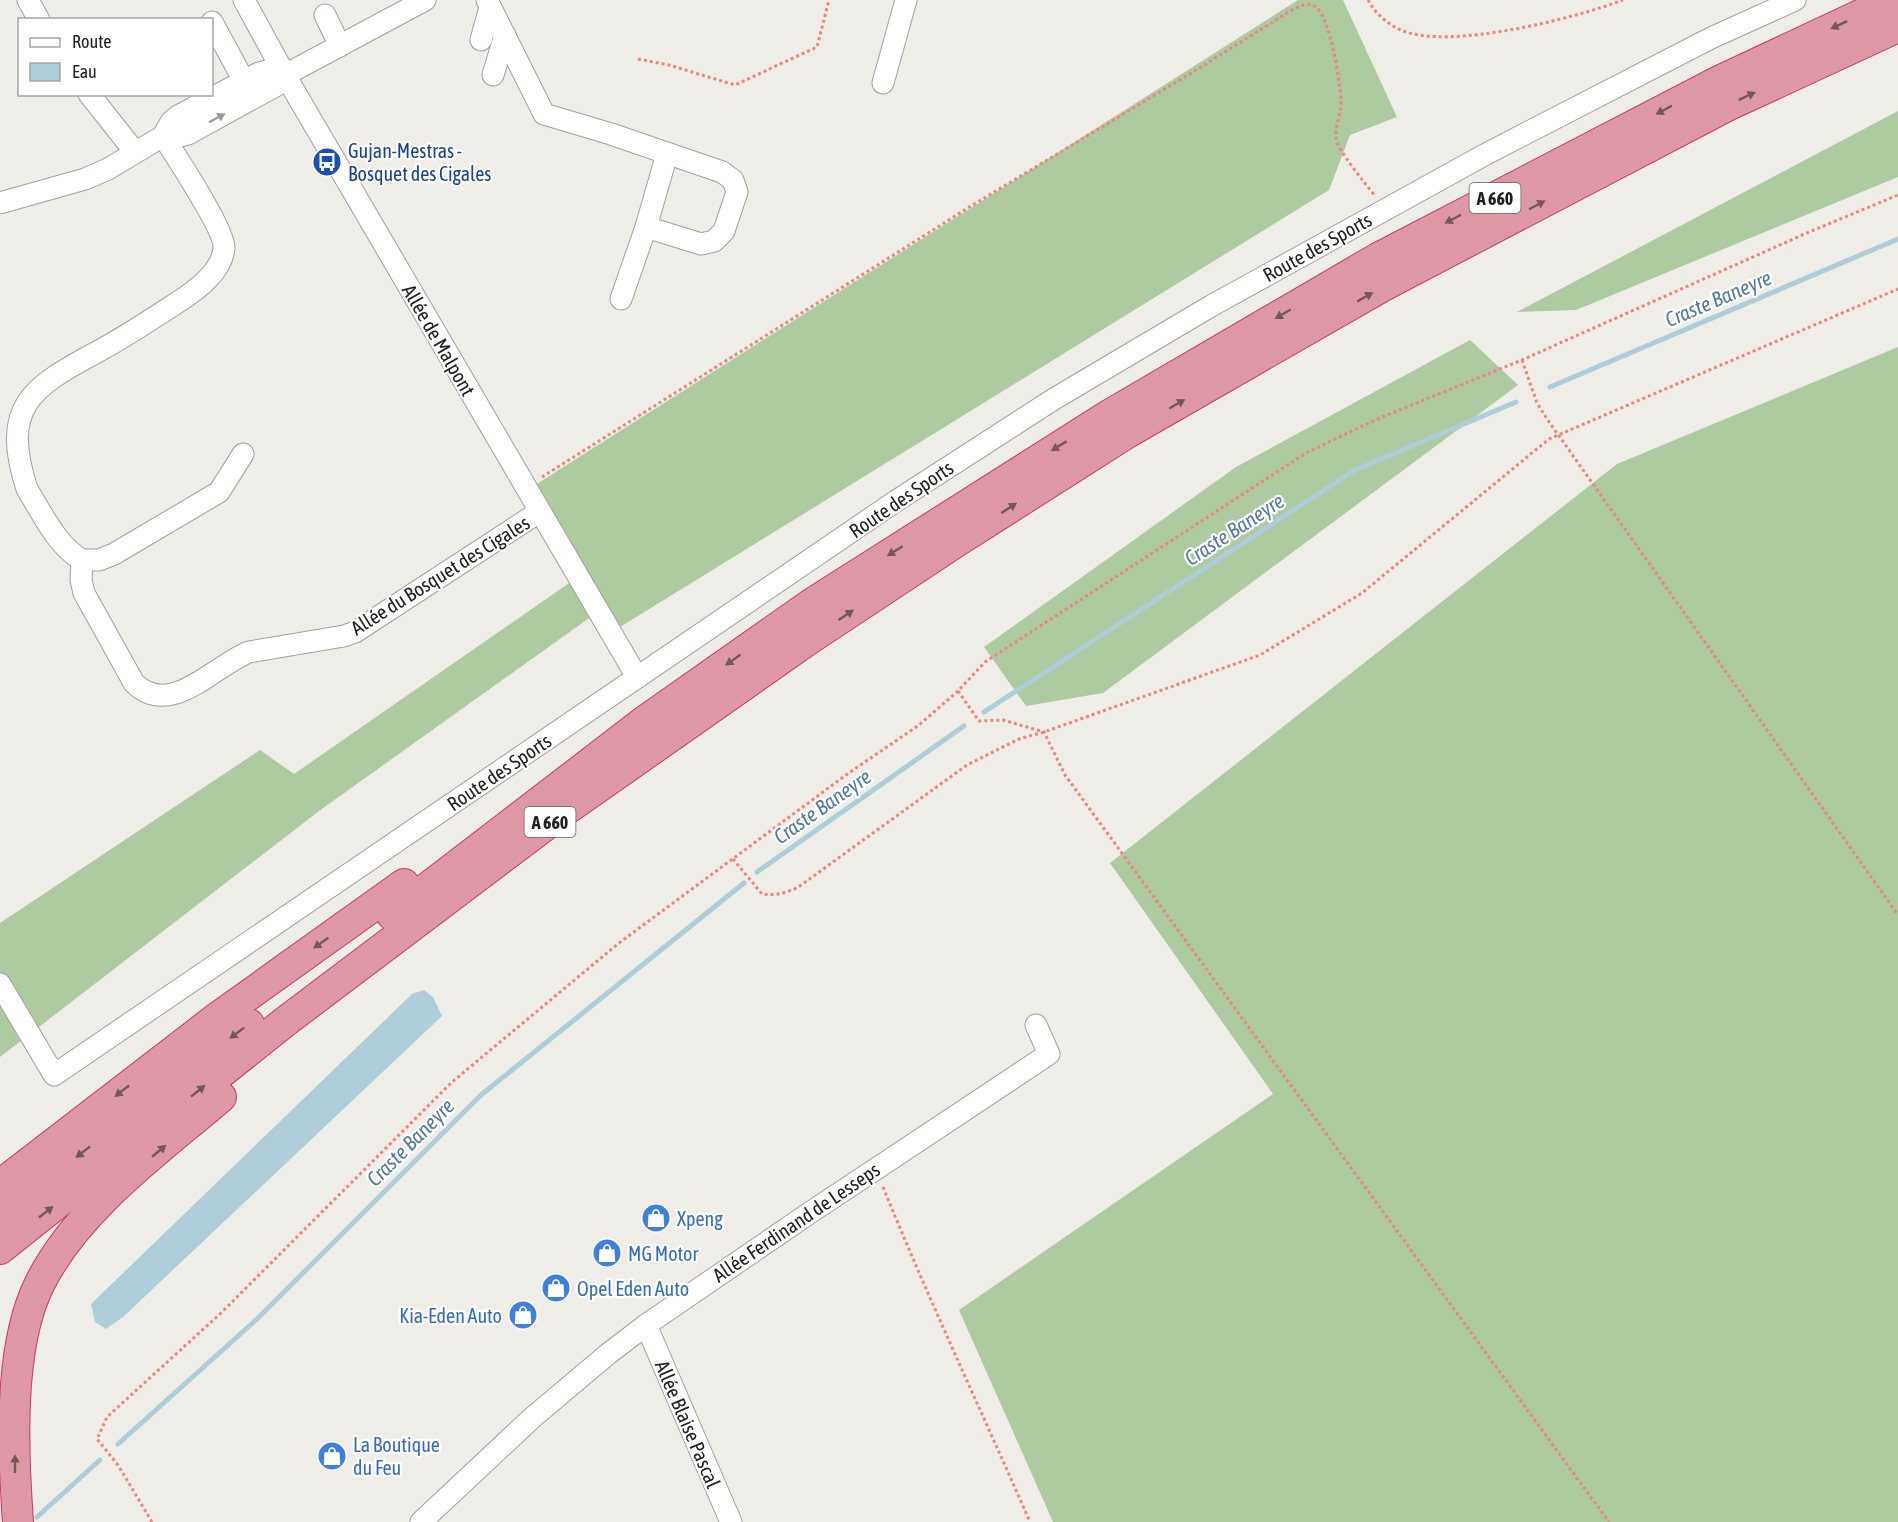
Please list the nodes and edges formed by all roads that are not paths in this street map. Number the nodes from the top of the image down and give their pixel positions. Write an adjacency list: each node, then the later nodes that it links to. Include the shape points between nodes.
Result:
1 (28, 0): 9 (street)
2 (244, 0): 15 (street, Allée de Malpont)
3 (424, 0): 14 (street)
4 (906, 0): 18 (street)
5 (1795, 0): 31 (street, Route des Sports, via 1604,92 1211,306 1054,399 896,501)
6 (1892, 0): 32 (highway, A 660, one-way to 32, via 1719,81 1358,270 1109,415 811,604)
7 (488, 3): 12 (street); 13 (street)
8 (325, 15): 14 (street)
9 (38, 18)
10 (213, 26): 17 (street)
11 (1898, 27): 30 (highway, A 660, one-way to 11, via 1127,433 1383,286 1726,106)
12 (505, 35): 16 (street); 22 (street, via 544,114)
13 (481, 40)
14 (340, 46): 15 (street)
15 (285, 75): 17 (street, via 271,70); 20 (street, one-way to 15, via 188,134 279,84); 28 (street, Allée de Malpont)
16 (493, 75)
17 (244, 81): 20 (street, via 178,116)
18 (883, 83)
19 (91, 96): 21 (street)
20 (164, 136): 21 (street); 26 (street, via 219,229 224,248 218,266 201,285 169,308 31,389)
21 (135, 152): 23 (street, via 85,179)
22 (667, 154): 24 (street); 24 (street, via 722,172 733,180 737,192 724,231 714,241 701,244)
23 (0, 203)
24 (646, 227): 25 (street)
25 (621, 299)
26 (4, 430): 29 (street, via 17,472 61,541)
27 (243, 454): 29 (street, via 219,492 114,554 99,560)
28 (539, 512): 29 (street, Allée du Bosquet des Cigales, via 355,632 249,652 174,695 152,696 134,683 84,593); 31 (street, Allée de Malpont)
29 (82, 560)
30 (808, 640): 37 (highway, A 660, one-way to 30, via 400,934 563,812); 39 (highway, one-way to 30, via 15,1485 16,1391 19,1352 28,1314 52,1261 97,1204 340,997)
31 (637, 677): 33 (street, Route des Sports, via 54,1075)
32 (646, 720): 35 (highway, one-way to 35, via 444,856 218,1017); 36 (highway, A 660, one-way to 36)
33 (0, 984)
34 (1036, 1025): 38 (street, Allée Ferdinand de Lesseps, via 1049,1054)
35 (0, 1185)
36 (0, 1218)
37 (0, 1249)
38 (646, 1325): 40 (street, Allée Ferdinand de Lesseps, via 532,1418); 41 (street, Allée Blaise Pascal)
39 (6, 1517)
40 (422, 1522)
41 (731, 1522)

